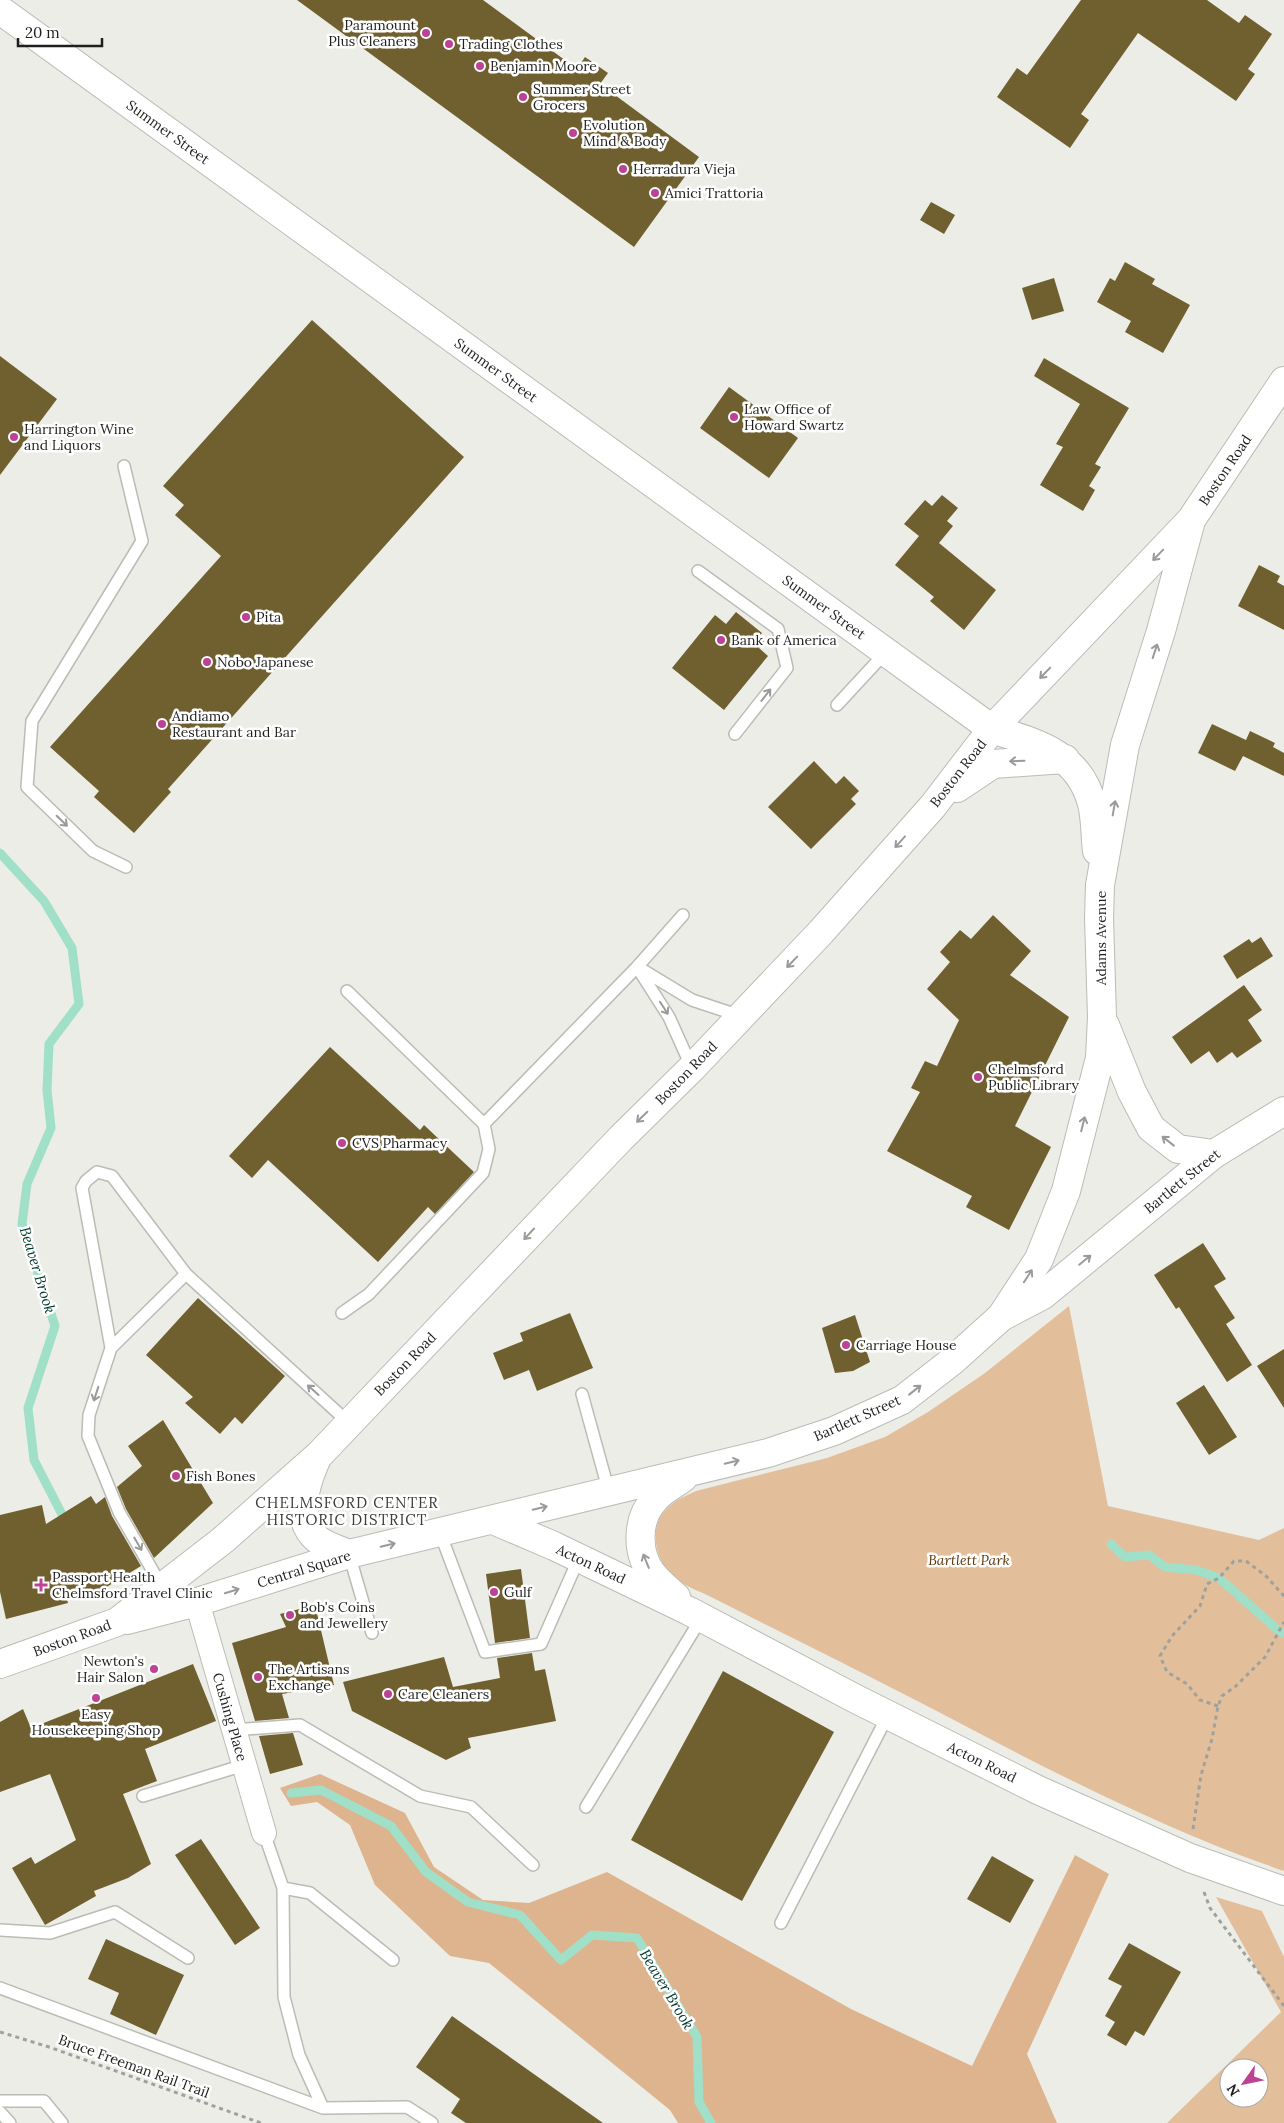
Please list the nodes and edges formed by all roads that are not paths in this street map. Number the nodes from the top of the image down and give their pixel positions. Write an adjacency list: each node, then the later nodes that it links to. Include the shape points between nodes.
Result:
1 (0, 10): 6 (main road, Summer Street)
2 (1284, 381): 4 (main road, Boston Road)
3 (124, 466): 12 (lane, one-way to 12, via 142,541 32,720 27,786 93,851)
4 (1191, 520): 8 (main road, Boston Road, one-way to 8); 13 (main road, Adams Avenue, one-way to 4, via 1125,745 1161,632)
5 (698, 571): 9 (lane, one-way to 5, via 788,668 778,629)
6 (886, 652): 7 (lane); 8 (main road, Summer Street)
7 (837, 705)
8 (992, 729): 10 (main road, Summer Street, via 1045,746); 11 (main road, Boston Road)
9 (735, 734)
10 (1065, 759): 11 (main road, one-way to 11, via 993,764); 13 (main road, Summer Street, via 1081,777 1092,804)
11 (933, 806): 17 (main road, Boston Road, one-way to 17, via 821,932)
12 (126, 867)
13 (1100, 884): 18 (main road, Adams Avenue)
14 (683, 915): 15 (lane)
15 (638, 967): 17 (lane, via 692,1000); 19 (lane, one-way to 19, via 669,1017); 21 (lane)
16 (347, 991): 21 (lane)
17 (740, 1016): 19 (main road, Boston Road)
18 (1102, 1017): 22 (main road, one-way to 18, via 1178,1149 1151,1128 1132,1092); 25 (main road, Adams Avenue, one-way to 18, via 1039,1260 1066,1191 1100,1058)
19 (692, 1068): 28 (main road, Boston Road, one-way to 28)
20 (1284, 1111): 22 (main road, Bartlett Street)
21 (484, 1124): 24 (lane, via 489,1149 483,1174 369,1294)
22 (1214, 1154): 25 (main road, Bartlett Street, one-way to 22, via 1043,1294)
23 (186, 1274): 26 (lane); 26 (lane, via 112,1176 97,1172 86,1181 82,1188 83,1196); 28 (lane, one-way to 23)
24 (342, 1313)
25 (1001, 1317): 30 (main road, Bartlett Street, one-way to 25, via 797,1444 902,1400)
26 (111, 1348): 36 (lane, one-way to 36, via 89,1415 88,1436 119,1512)
27 (582, 1394): 31 (lane)
28 (348, 1424): 29 (main road, Boston Road)
29 (319, 1455): 34 (main road, via 306,1482 303,1506 308,1527 318,1540); 36 (main road, Boston Road, via 223,1540)
30 (696, 1470): 31 (main road, Bartlett Street); 38 (main road, Acton Road, one-way to 30, via 653,1574 646,1564 640,1534 648,1508 656,1497)
31 (608, 1492): 32 (main road, Bartlett Street, one-way to 31)
32 (493, 1520): 33 (main road, Central Square); 35 (main road, Acton Road)
33 (440, 1533): 34 (main road, Central Square, one-way to 33); 35 (lane, via 485,1652 541,1644)
34 (349, 1554): 37 (main road, Central Square, one-way to 34); 40 (lane)
35 (579, 1558): 38 (main road, Acton Road)
36 (162, 1587): 39 (main road, Boston Road)
37 (197, 1602): 39 (main road, Central Square); 43 (street, Cushing Place)
38 (696, 1614): 42 (main road, Acton Road); 46 (lane)
39 (117, 1622): 41 (main road, Boston Road)
40 (372, 1633)
41 (0, 1664)
42 (888, 1715): 50 (main road, Acton Road, via 1038,1790 1190,1858); 51 (lane)
43 (234, 1730): 44 (street, Cushing Place); 48 (lane, via 300,1725 420,1796 471,1807)
44 (244, 1765): 45 (lane); 47 (street, Cushing Place)
45 (142, 1796)
46 (586, 1807)
47 (264, 1833): 49 (lane)
48 (534, 1864)
49 (283, 1888): 54 (lane, via 310,1893); 57 (lane, via 284,1997 299,2055)
50 (1284, 1891)
51 (781, 1924)
52 (0, 1930): 53 (lane, via 50,1933 114,1912)
53 (188, 1958)
54 (393, 1960)
55 (0, 1988): 57 (lane)
56 (0, 2101): 60 (lane, via 44,2101)
57 (323, 2108): 61 (lane, via 407,2107)
58 (0, 2112): 59 (lane)
59 (10, 2123)
60 (62, 2123)
61 (432, 2123)

